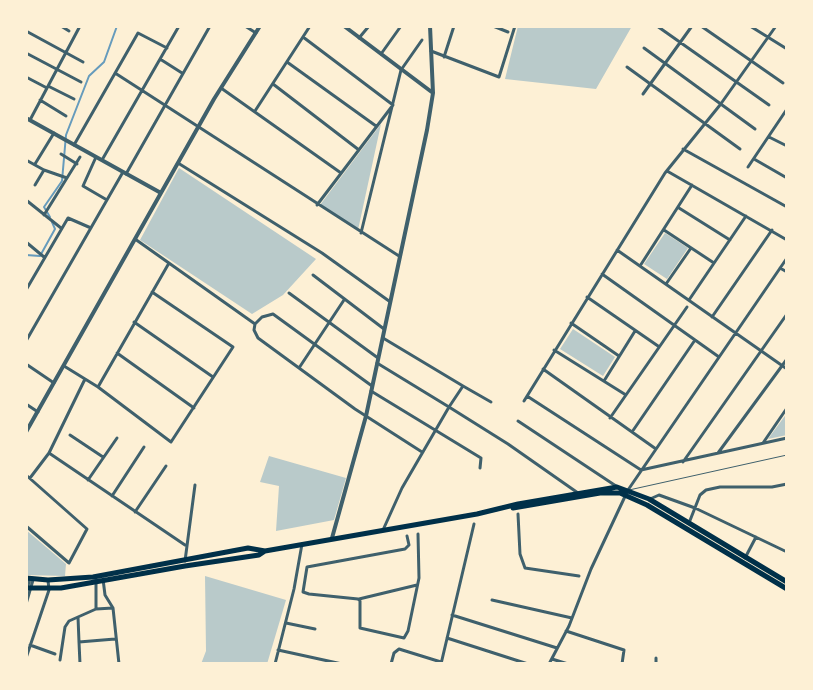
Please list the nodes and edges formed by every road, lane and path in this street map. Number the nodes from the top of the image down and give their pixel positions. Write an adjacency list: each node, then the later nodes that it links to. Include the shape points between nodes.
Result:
1 (60, 26): 20 (street)
2 (80, 26): 33 (street)
3 (179, 26): 29 (street)
4 (210, 26): 46 (street)
5 (245, 26): 23 (street)
6 (260, 26): 23 (street)
7 (310, 26): 24 (street)
8 (344, 26): 25 (street)
9 (369, 26): 25 (street)
10 (401, 26): 35 (street)
11 (430, 26): 32 (street)
12 (454, 26): 36 (street)
13 (493, 26): 22 (street)
14 (515, 26): 36 (street, via 498,77)
15 (657, 26): 28 (street)
16 (692, 26): 28 (street)
17 (701, 26): 38 (street)
18 (750, 26): 26 (street)
19 (776, 26): 26 (street)
20 (69, 31)
21 (27, 32): 33 (street)
22 (508, 32)
23 (256, 33): 54 (street)
24 (303, 37): 40 (street); 61 (street)
25 (360, 38): 35 (street)
26 (768, 38): 31 (street); 38 (street)
27 (422, 40): 44 (street)
28 (680, 42): 41 (street); 50 (street)
29 (167, 48): 37 (street); 45 (street, via 138,33)
30 (644, 48): 41 (street)
31 (787, 49)
32 (431, 51): 36 (street); 56 (street)
33 (66, 52): 39 (street); 43 (street)
34 (26, 53): 43 (street)
35 (380, 54): 44 (street)
36 (444, 57)
37 (160, 59): 46 (street); 55 (street)
38 (751, 61): 50 (street); 51 (street)
39 (82, 62)
40 (287, 62): 52 (street); 70 (street)
41 (664, 64): 49 (street); 62 (street)
42 (627, 67): 49 (street)
43 (57, 70): 48 (street); 53 (street)
44 (401, 70): 56 (street); 61 (street)
45 (115, 73): 55 (street); 75 (street)
46 (182, 73): 60 (street)
47 (26, 77): 53 (street)
48 (81, 82)
49 (650, 83): 57 (street); 69 (street)
50 (736, 83): 62 (street); 63 (street)
51 (783, 83)
52 (273, 84): 65 (street); 79 (street)
53 (47, 87): 58 (street); 59 (street)
54 (221, 88): 65 (street); 71 (street)
55 (141, 91): 60 (street); 85 (street)
56 (432, 93): 117 (street)
57 (643, 94)
58 (74, 99)
59 (40, 100): 67 (street); 68 (street)
60 (163, 105): 71 (street); 92 (street)
61 (393, 105): 70 (street); 110 (street)
62 (720, 105): 69 (street); 72 (street)
63 (769, 105)
64 (787, 109): 66 (street)
65 (255, 111): 93 (street)
66 (785, 115): 74 (street)
67 (66, 116)
68 (28, 119): 73 (street)
69 (704, 125): 77 (street); 78 (street)
70 (376, 126): 79 (street)
71 (199, 128): 86 (street); 101 (street)
72 (755, 129)
73 (54, 133): 75 (street); 87 (street)
74 (769, 137): 76 (street); 83 (street)
75 (74, 145): 82 (street)
76 (787, 146)
77 (683, 149): 91 (street); 102 (street)
78 (740, 149)
79 (358, 150): 93 (street)
80 (61, 154): 88 (street)
81 (80, 157): 88 (street)
82 (96, 157): 85 (street); 100 (street, via 83,186)
83 (754, 159): 89 (street); 95 (street)
84 (26, 160): 87 (street)
85 (102, 160): 92 (street)
86 (178, 163): 98 (street); 134 (street, via 322,253)
87 (35, 164): 90 (street)
88 (77, 164): 94 (street)
89 (748, 167)
90 (44, 170): 94 (street); 96 (street)
91 (667, 171): 97 (street); 116 (street)
92 (124, 173): 98 (street); 100 (street)
93 (341, 173): 101 (street)
94 (67, 178): 104 (street)
95 (787, 178)
96 (35, 185)
97 (692, 185): 103 (street); 105 (street)
98 (161, 193): 111 (street)
99 (26, 200): 104 (street)
100 (107, 200): 107 (street)
101 (317, 205): 110 (street)
102 (787, 207)
103 (678, 208): 108 (street); 112 (street)
104 (44, 215): 106 (street)
105 (746, 216): 109 (street); 112 (street)
106 (61, 228): 107 (street, via 68,218); 118 (street)
107 (91, 228): 149 (street)
108 (664, 230): 115 (street); 122 (street)
109 (772, 230): 113 (street); 138 (street)
110 (361, 233): 117 (street)
111 (136, 239): 120 (street); 161 (street)
112 (730, 240): 121 (street)
113 (787, 240)
114 (26, 242): 118 (street)
115 (691, 248): 121 (street); 128 (street)
116 (617, 250): 122 (street); 125 (street)
117 (399, 256): 134 (street)
118 (44, 257): 127 (street)
119 (787, 258): 123 (street)
120 (169, 263): 130 (street); 142 (street)
121 (714, 264): 135 (street)
122 (640, 266): 128 (street)
123 (780, 268): 124 (street); 146 (street)
124 (787, 272)
125 (602, 274): 132 (street); 143 (street)
126 (313, 275): 133 (street)
127 (28, 284): 129 (street)
128 (666, 284): 135 (street)
129 (26, 290)
130 (152, 292): 139 (street); 166 (street, via 233,348)
131 (289, 294): 140 (street)
132 (587, 298): 141 (street); 145 (street)
133 (344, 300): 140 (street); 144 (street)
134 (389, 300): 144 (street)
135 (689, 300): 138 (street)
136 (687, 307): 143 (street)
137 (787, 314): 153 (street)
138 (712, 317): 146 (street)
139 (134, 322): 154 (street); 166 (street)
140 (329, 322): 150 (street); 157 (street)
141 (571, 323): 152 (street); 155 (street)
142 (255, 324): 150 (street, via 262,317 273,314); 163 (street, via 258,338)
143 (674, 325): 148 (street); 151 (street)
144 (384, 329): 147 (street)
145 (635, 331): 151 (street); 155 (street)
146 (735, 333): 153 (street); 156 (street)
147 (382, 338): 157 (street); 171 (street)
148 (695, 340): 156 (street); 188 (street)
149 (26, 341)
150 (315, 344): 163 (street); 170 (street)
151 (658, 346): 174 (street)
152 (554, 350): 164 (street); 168 (street)
153 (761, 351): 162 (street); 200 (street)
154 (117, 353): 172 (street); 180 (street)
155 (619, 356): 168 (street)
156 (719, 357): 194 (street)
157 (378, 358): 160 (street)
158 (787, 359): 162 (street)
159 (26, 364): 169 (street)
160 (377, 364): 170 (street); 179 (street)
161 (64, 366): 167 (street); 169 (street)
162 (782, 366): 165 (street); 197 (street)
163 (299, 368): 183 (street)
164 (543, 369): 175 (street); 184 (street)
165 (787, 369)
166 (213, 377): 180 (street)
167 (85, 379): 172 (street); 196 (street)
168 (604, 381): 174 (street)
169 (54, 384): 182 (street)
170 (372, 386): 173 (street)
171 (463, 386): 177 (street); 179 (street)
172 (98, 387): 180 (street, via 171,442)
173 (371, 391): 183 (street); 186 (street)
174 (626, 395): 184 (street)
175 (527, 396): 176 (street); 203 (street)
176 (524, 401)
177 (491, 402)
178 (26, 404): 182 (street)
179 (449, 407): 186 (street); 211 (street)
180 (194, 408)
181 (787, 408): 192 (street)
182 (38, 412): 187 (street)
183 (366, 416): 195 (street); 225 (street)
184 (610, 418): 188 (street)
185 (518, 421): 209 (street)
186 (436, 429): 195 (street); 202 (street, via 481,458)
187 (26, 432)
188 (632, 432): 194 (street)
189 (70, 435): 199 (street)
190 (117, 438): 199 (street)
191 (787, 438): 192 (street)
192 (762, 444): 197 (street)
193 (144, 447): 212 (street)
194 (656, 449): 203 (street)
195 (422, 452): 221 (street)
196 (49, 453): 205 (street); 206 (street)
197 (717, 454): 200 (street)
198 (787, 455): 210 (lane)
199 (103, 457): 206 (street)
200 (682, 462): 203 (street)
201 (166, 466): 216 (street)
202 (480, 468)
203 (642, 470): 210 (street)
204 (26, 475): 205 (street)
205 (30, 478): 220 (street, via 87,529 69,563)
206 (88, 480): 212 (street)
207 (787, 484): 215 (street, via 711,488 700,495)
208 (194, 485): 227 (street)
209 (617, 487): 210 (main road); 211 (main road)
210 (627, 492): 213 (main road); 214 (main road, via 600,493); 248 (street)
211 (578, 493): 214 (main road)
212 (112, 496): 216 (street)
213 (648, 502): 215 (street, via 659,496); 219 (main road); 240 (main road)
214 (510, 508): 221 (main road)
215 (695, 508): 219 (street); 224 (street)
216 (135, 512): 227 (street)
217 (518, 514): 231 (street, via 520,554 525,568)
218 (474, 524): 246 (street)
219 (688, 524): 229 (main road)
220 (26, 526)
221 (383, 530): 225 (main road)
222 (418, 534): 237 (street)
223 (407, 536): 241 (street, via 409,545 405,549 306,567 303,592 306,594)
224 (756, 537): 228 (street); 229 (street)
225 (332, 538): 226 (main road)
226 (302, 544): 230 (main road, via 265,551 248,548); 249 (street)
227 (185, 545): 230 (street)
228 (787, 552)
229 (745, 558): 236 (main road)
230 (185, 563): 232 (main road)
231 (579, 576)
232 (103, 578): 234 (main road); 244 (street, via 106,595)
233 (30, 579): 235 (main road); 238 (street)
234 (96, 579): 235 (main road); 239 (main road); 245 (street)
235 (48, 580): 239 (street)
236 (787, 582)
237 (417, 585): 241 (street); 241 (street, via 404,638 360,628)
238 (28, 589): 239 (main road); 243 (street)
239 (49, 590): 255 (street)
240 (787, 590)
241 (358, 599)
242 (492, 600): 248 (street)
243 (26, 604)
244 (113, 608): 245 (street); 253 (street)
245 (96, 609): 247 (street)
246 (452, 615): 252 (street); 256 (street)
247 (78, 617): 254 (street); 262 (street, via 68,621 65,627)
248 (572, 618): 251 (street)
249 (286, 623): 250 (street); 257 (street)
250 (315, 629)
251 (566, 631): 256 (street); 272 (street, via 624,650)
252 (447, 638): 263 (street); 269 (street)
253 (115, 639): 254 (street); 265 (street)
254 (79, 642): 264 (street)
255 (30, 645): 258 (street); 259 (street)
256 (557, 648): 261 (street)
257 (278, 650): 266 (street); 267 (street)
258 (55, 654)
259 (26, 658)
260 (656, 658): 273 (street)
261 (552, 659): 270 (street); 271 (street)
262 (60, 660)
263 (441, 663): 268 (street, via 399,650 394,653)
264 (80, 664)
265 (119, 664)
266 (274, 664)
267 (342, 664)
268 (391, 664)
269 (528, 664)
270 (549, 664)
271 (568, 664)
272 (622, 664)
273 (656, 664)

